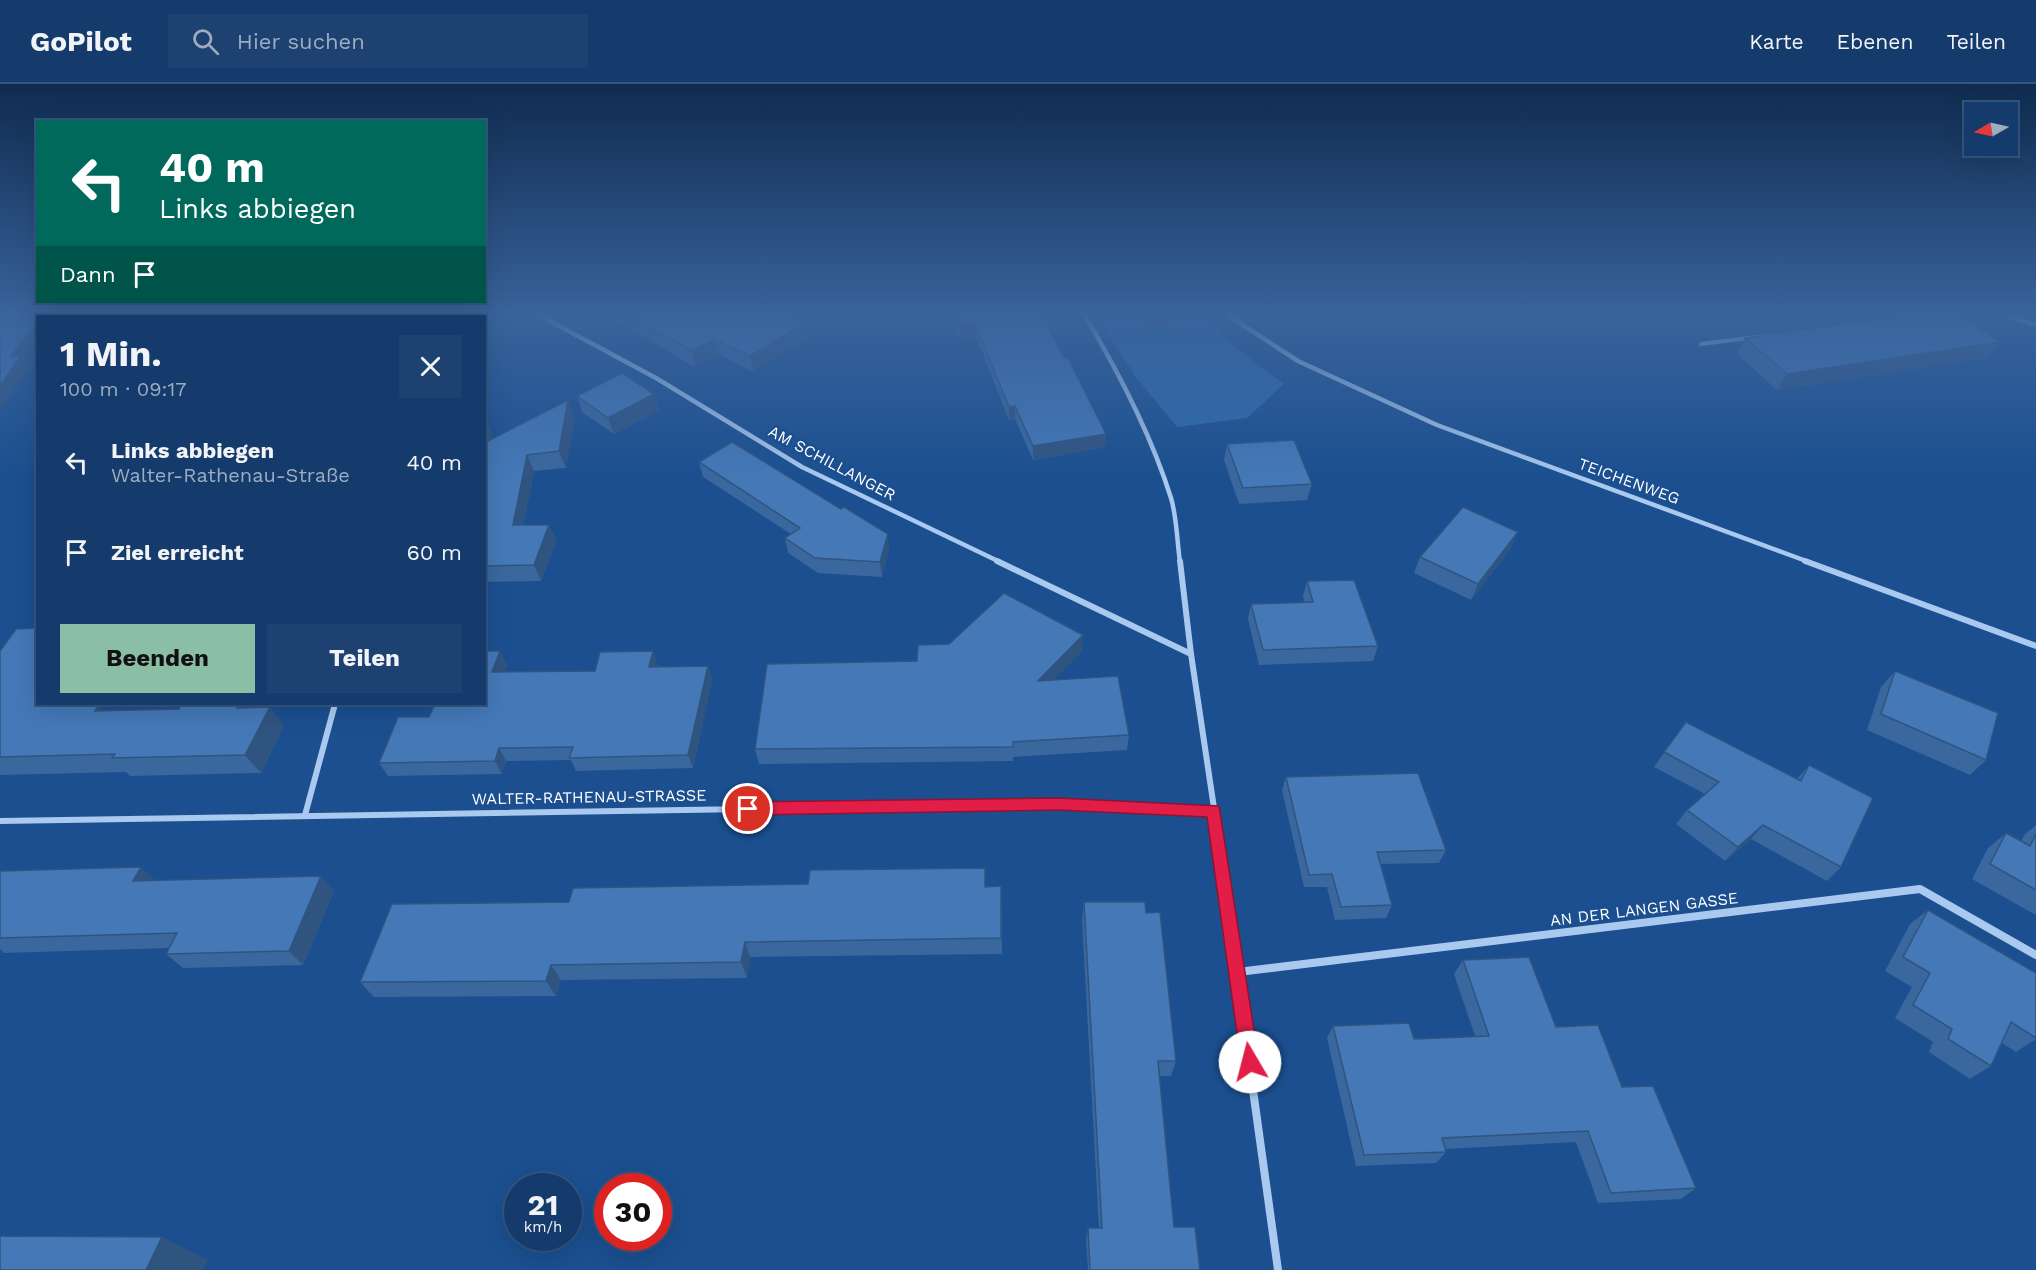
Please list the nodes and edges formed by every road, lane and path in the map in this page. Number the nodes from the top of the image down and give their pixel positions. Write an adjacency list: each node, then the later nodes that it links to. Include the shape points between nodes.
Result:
1 (640, 369): 5 (street, AM SCHILLANGER, via 802,467)
2 (1114, 369): 5 (street, via 1172,500)
3 (1314, 369): 4 (street, TEICHENWEG, via 1400,410)
4 (2036, 646)
5 (1191, 654): 7 (street)
6 (335, 705): 8 (street)
7 (1214, 811): 8 (street, WALTER-RATHENAU-STRASSE, via 1058,804); 11 (street)
8 (305, 814): 9 (street, WALTER-RATHENAU-STRASSE)
9 (0, 821)
10 (2036, 955): 11 (street, AN DER LANGEN GASSE, via 1920,889)
11 (1238, 972): 12 (street)
12 (1278, 1270)

